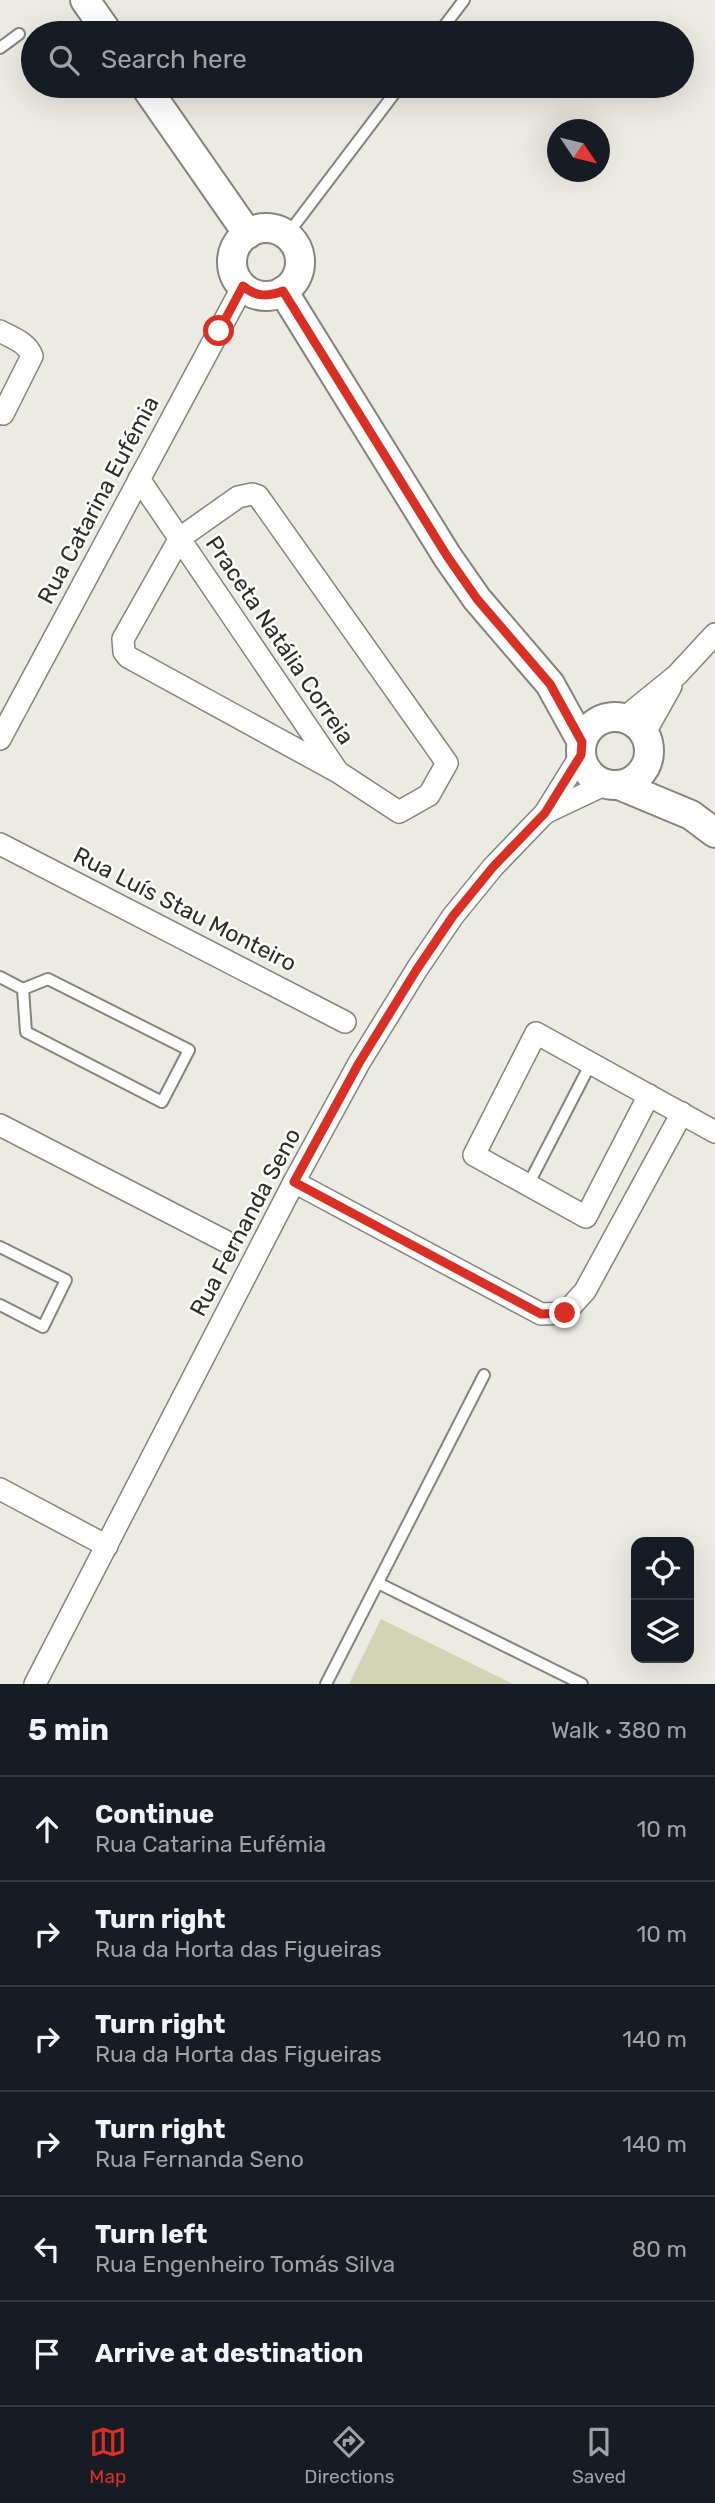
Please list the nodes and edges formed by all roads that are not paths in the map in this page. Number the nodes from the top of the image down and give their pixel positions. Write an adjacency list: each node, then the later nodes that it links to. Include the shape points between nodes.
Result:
1 (85, 0): 3 (street)
2 (464, 0): 4 (lane)
3 (100, 21)
4 (448, 21)
5 (19, 34): 6 (lane)
6 (0, 48)
7 (153, 98): 9 (street)
8 (391, 98): 10 (lane)
9 (248, 234): 10 (street, via 262,228); 11 (street, via 233,253 233,266)
10 (288, 235): 12 (street, via 300,258 299,271)
11 (243, 286): 12 (street, via 257,295); 15 (street, Rua Catarina Eufémia)
12 (283, 291): 18 (street, via 447,556 477,599)
13 (0, 331): 14 (street, via 23,344 32,356)
14 (1, 416)
15 (139, 479): 16 (street, Praceta Natália Correia); 20 (street, Rua Catarina Eufémia)
16 (180, 538): 22 (street, Praceta Natália Correia); 22 (street, Praceta Natália Correia, via 123,639 124,652); 22 (street, via 238,497 258,496 447,763 429,795 399,812)
17 (715, 634): 19 (street)
18 (550, 684): 19 (street); 21 (street)
19 (632, 733): 21 (street, via 598,722 588,730); 23 (street, via 642,772 632,781); 25 (street)
20 (0, 739)
21 (582, 749): 23 (street, via 585,768 594,778); 24 (street, Rua Fernanda Seno)
22 (338, 772)
23 (612, 785): 24 (street, Rua Fernanda Seno); 25 (street)
24 (545, 813): 36 (street, Rua Fernanda Seno, via 453,916 359,1063)
25 (691, 814): 26 (street)
26 (715, 833)
27 (0, 844): 30 (street, Rua Luís Stau Monteiro)
28 (0, 977): 29 (lane)
29 (23, 989): 29 (lane, via 26,1032 162,1102 189,1050 48,979)
30 (345, 1022)
31 (591, 1063): 32 (street); 37 (lane); 37 (street, via 536,1033 474,1155)
32 (649, 1095): 33 (street); 37 (street, via 586,1217)
33 (682, 1113): 35 (street); 36 (street, via 585,1291 565,1313 541,1314)
34 (0, 1125): 38 (street)
35 (715, 1132)
36 (294, 1182): 43 (street, Rua Fernanda Seno)
37 (528, 1185)
38 (225, 1241)
39 (0, 1247): 40 (lane, via 66,1280 43,1327)
40 (0, 1305)
41 (484, 1375): 44 (lane)
42 (0, 1489): 43 (street)
43 (107, 1546): 45 (street, Rua Fernanda Seno)
44 (378, 1583): 46 (lane); 47 (lane)
45 (35, 1684)
46 (326, 1684)
47 (582, 1684)

